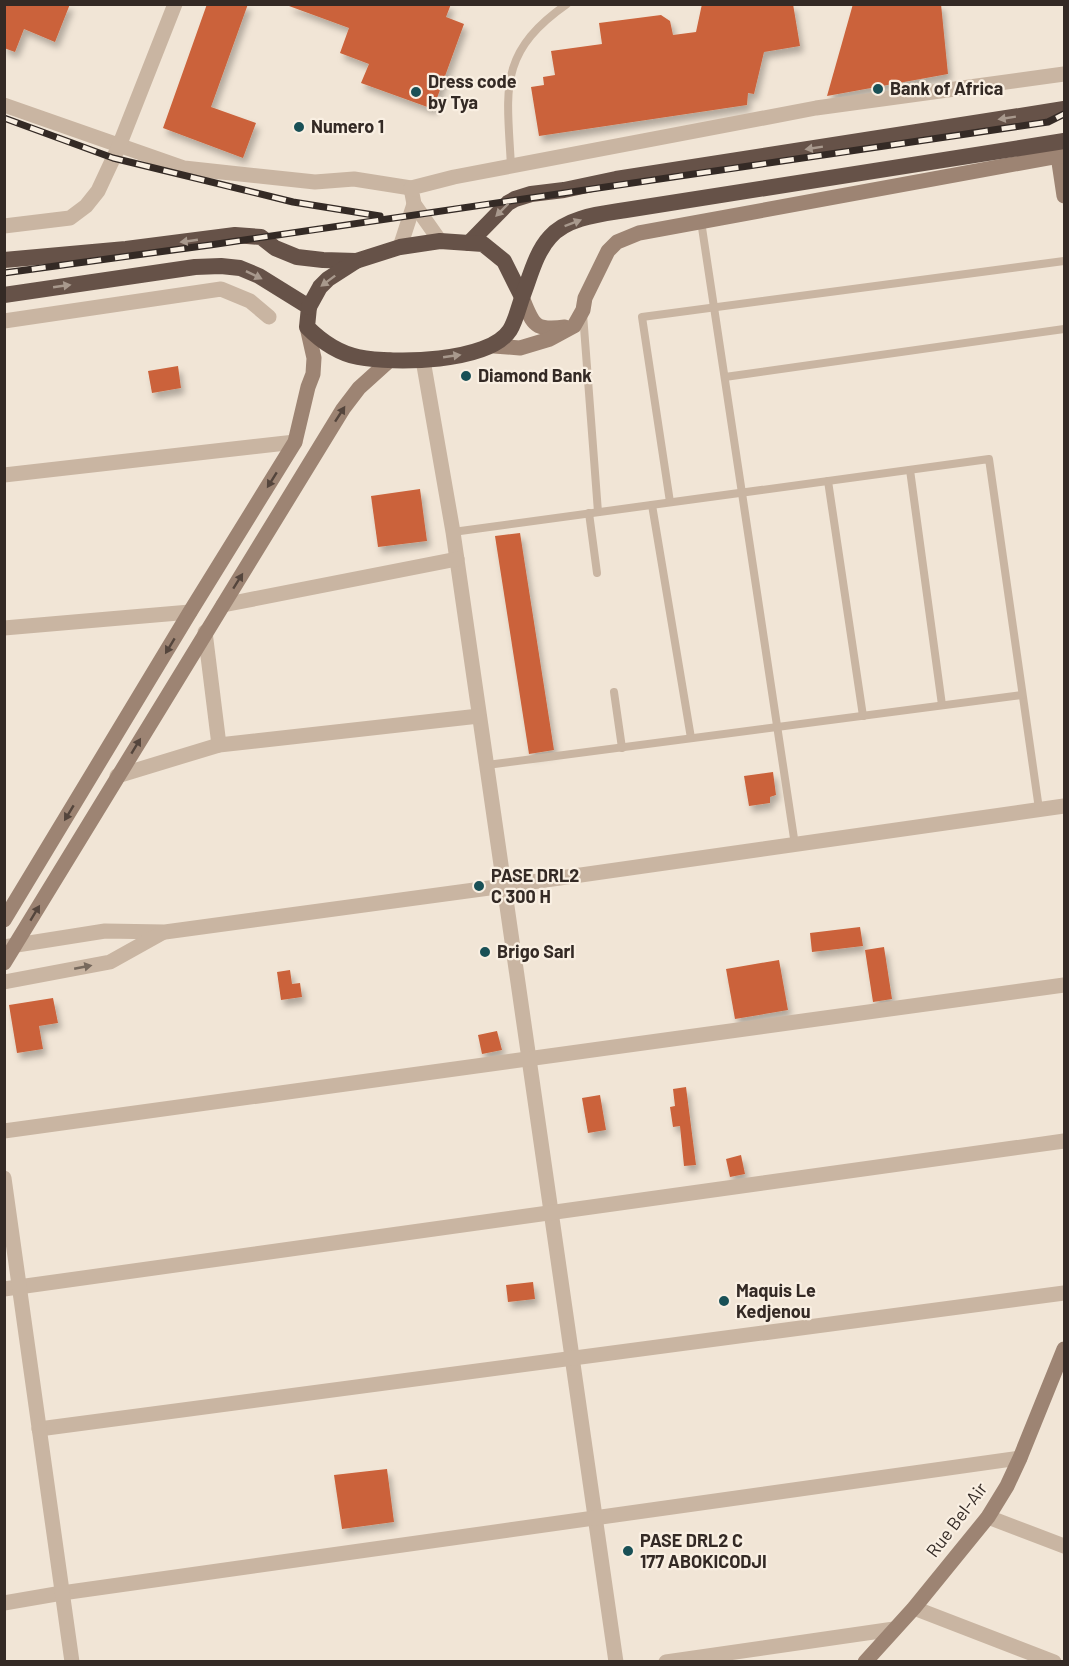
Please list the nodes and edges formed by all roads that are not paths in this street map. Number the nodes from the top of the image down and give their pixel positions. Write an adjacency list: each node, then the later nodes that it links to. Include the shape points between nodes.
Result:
1 (175, 4): 6 (street)
2 (567, 4): 8 (lane, via 533,32 517,55 508,88)
3 (1065, 74): 8 (street, via 816,108)
4 (4, 105): 6 (street)
5 (1065, 109): 15 (highway, one-way to 15, via 531,194 508,203)
6 (119, 146): 9 (street, via 184,168 315,183 354,179); 13 (street, via 86,207 70,218)
7 (1062, 151): 10 (main road); 12 (main road); 21 (highway, one-way to 7, via 550,236 579,220 626,210)
8 (511, 168): 9 (street)
9 (411, 188): 11 (street)
10 (1065, 196)
11 (414, 204): 14 (street); 16 (street)
12 (701, 221): 23 (lane); 24 (main road, via 639,233 617,242 598,270)
13 (4, 226)
14 (440, 241): 15 (highway); 16 (highway)
15 (469, 243): 21 (highway, via 483,244 504,261)
16 (400, 248): 18 (highway)
17 (4, 260): 18 (highway, one-way to 17, via 297,256 275,249 261,237 235,235)
18 (356, 261): 22 (highway, one-way to 22, via 328,279)
19 (1065, 261): 23 (lane)
20 (4, 295): 22 (highway, one-way to 22, via 221,266 259,276)
21 (522, 297): 27 (main road, via 531,320 542,328); 30 (highway, via 510,330)
22 (309, 307): 28 (highway)
23 (715, 307): 33 (lane); 39 (lane, via 642,317)
24 (583, 310): 27 (main road); 41 (lane)
25 (269, 317): 26 (street, via 250,301 221,289)
26 (4, 321)
27 (574, 326): 30 (main road, via 520,348)
28 (308, 327): 31 (highway, via 342,352); 34 (main road, via 313,374)
29 (1065, 329): 33 (lane)
30 (494, 346): 32 (highway, one-way to 30)
31 (390, 360): 32 (highway); 46 (main road, one-way to 31, via 343,410 359,388)
32 (423, 360): 43 (street)
33 (725, 377): 38 (lane)
34 (296, 442): 36 (street); 47 (main road, one-way to 47)
35 (910, 470): 37 (lane); 51 (lane, via 988,459); 52 (lane)
36 (4, 475)
37 (828, 481): 38 (lane); 54 (lane)
38 (742, 492): 39 (lane); 55 (lane)
39 (670, 502): 40 (lane)
40 (652, 505): 41 (lane); 56 (lane)
41 (598, 512): 42 (lane)
42 (589, 513): 43 (lane); 45 (lane)
43 (453, 532): 44 (street)
44 (457, 559): 46 (street); 53 (street)
45 (597, 573)
46 (223, 605): 49 (main road)
47 (190, 612): 48 (street); 65 (main road, one-way to 65)
48 (4, 628)
49 (205, 632): 57 (street); 60 (main road, one-way to 49)
50 (614, 692): 58 (lane)
51 (1022, 695): 52 (lane); 62 (lane)
52 (942, 705): 54 (lane)
53 (479, 716): 57 (street); 59 (street)
54 (863, 716): 55 (lane)
55 (777, 727): 56 (lane); 63 (lane)
56 (691, 738): 58 (lane)
57 (219, 746): 60 (street)
58 (622, 748): 59 (lane)
59 (487, 765): 64 (street)
60 (117, 776): 67 (main road, one-way to 60)
61 (1065, 806): 62 (street)
62 (1039, 809): 63 (street)
63 (795, 845): 64 (street)
64 (504, 886): 66 (street); 71 (street)
65 (4, 920)
66 (165, 932): 67 (street, via 105,931); 69 (street, one-way to 66, via 110,962)
67 (10, 947): 68 (main road)
68 (4, 963)
69 (4, 982)
70 (1065, 985): 71 (street)
71 (529, 1059): 72 (street); 75 (street)
72 (4, 1131)
73 (1065, 1141): 75 (street)
74 (4, 1178): 76 (street)
75 (551, 1213): 76 (street); 79 (street)
76 (12, 1288): 80 (street)
77 (1065, 1293): 79 (street)
78 (1065, 1349): 81 (main road, Rue Bel-Air)
79 (572, 1359): 80 (street); 83 (street)
80 (39, 1429): 85 (street)
81 (1020, 1458): 82 (main road, Rue Bel-Air); 83 (street)
82 (988, 1517): 84 (street); 87 (main road, Rue Bel-Air)
83 (595, 1518): 85 (street); 90 (street)
84 (1065, 1546)
85 (62, 1593): 86 (street); 89 (street)
86 (4, 1603)
87 (914, 1608): 88 (main road, Rue Bel-Air); 93 (street)
88 (894, 1629): 91 (street); 92 (main road, Rue Bel-Air)
89 (72, 1662)
90 (616, 1662)
91 (666, 1662)
92 (865, 1662)
93 (1054, 1662)

